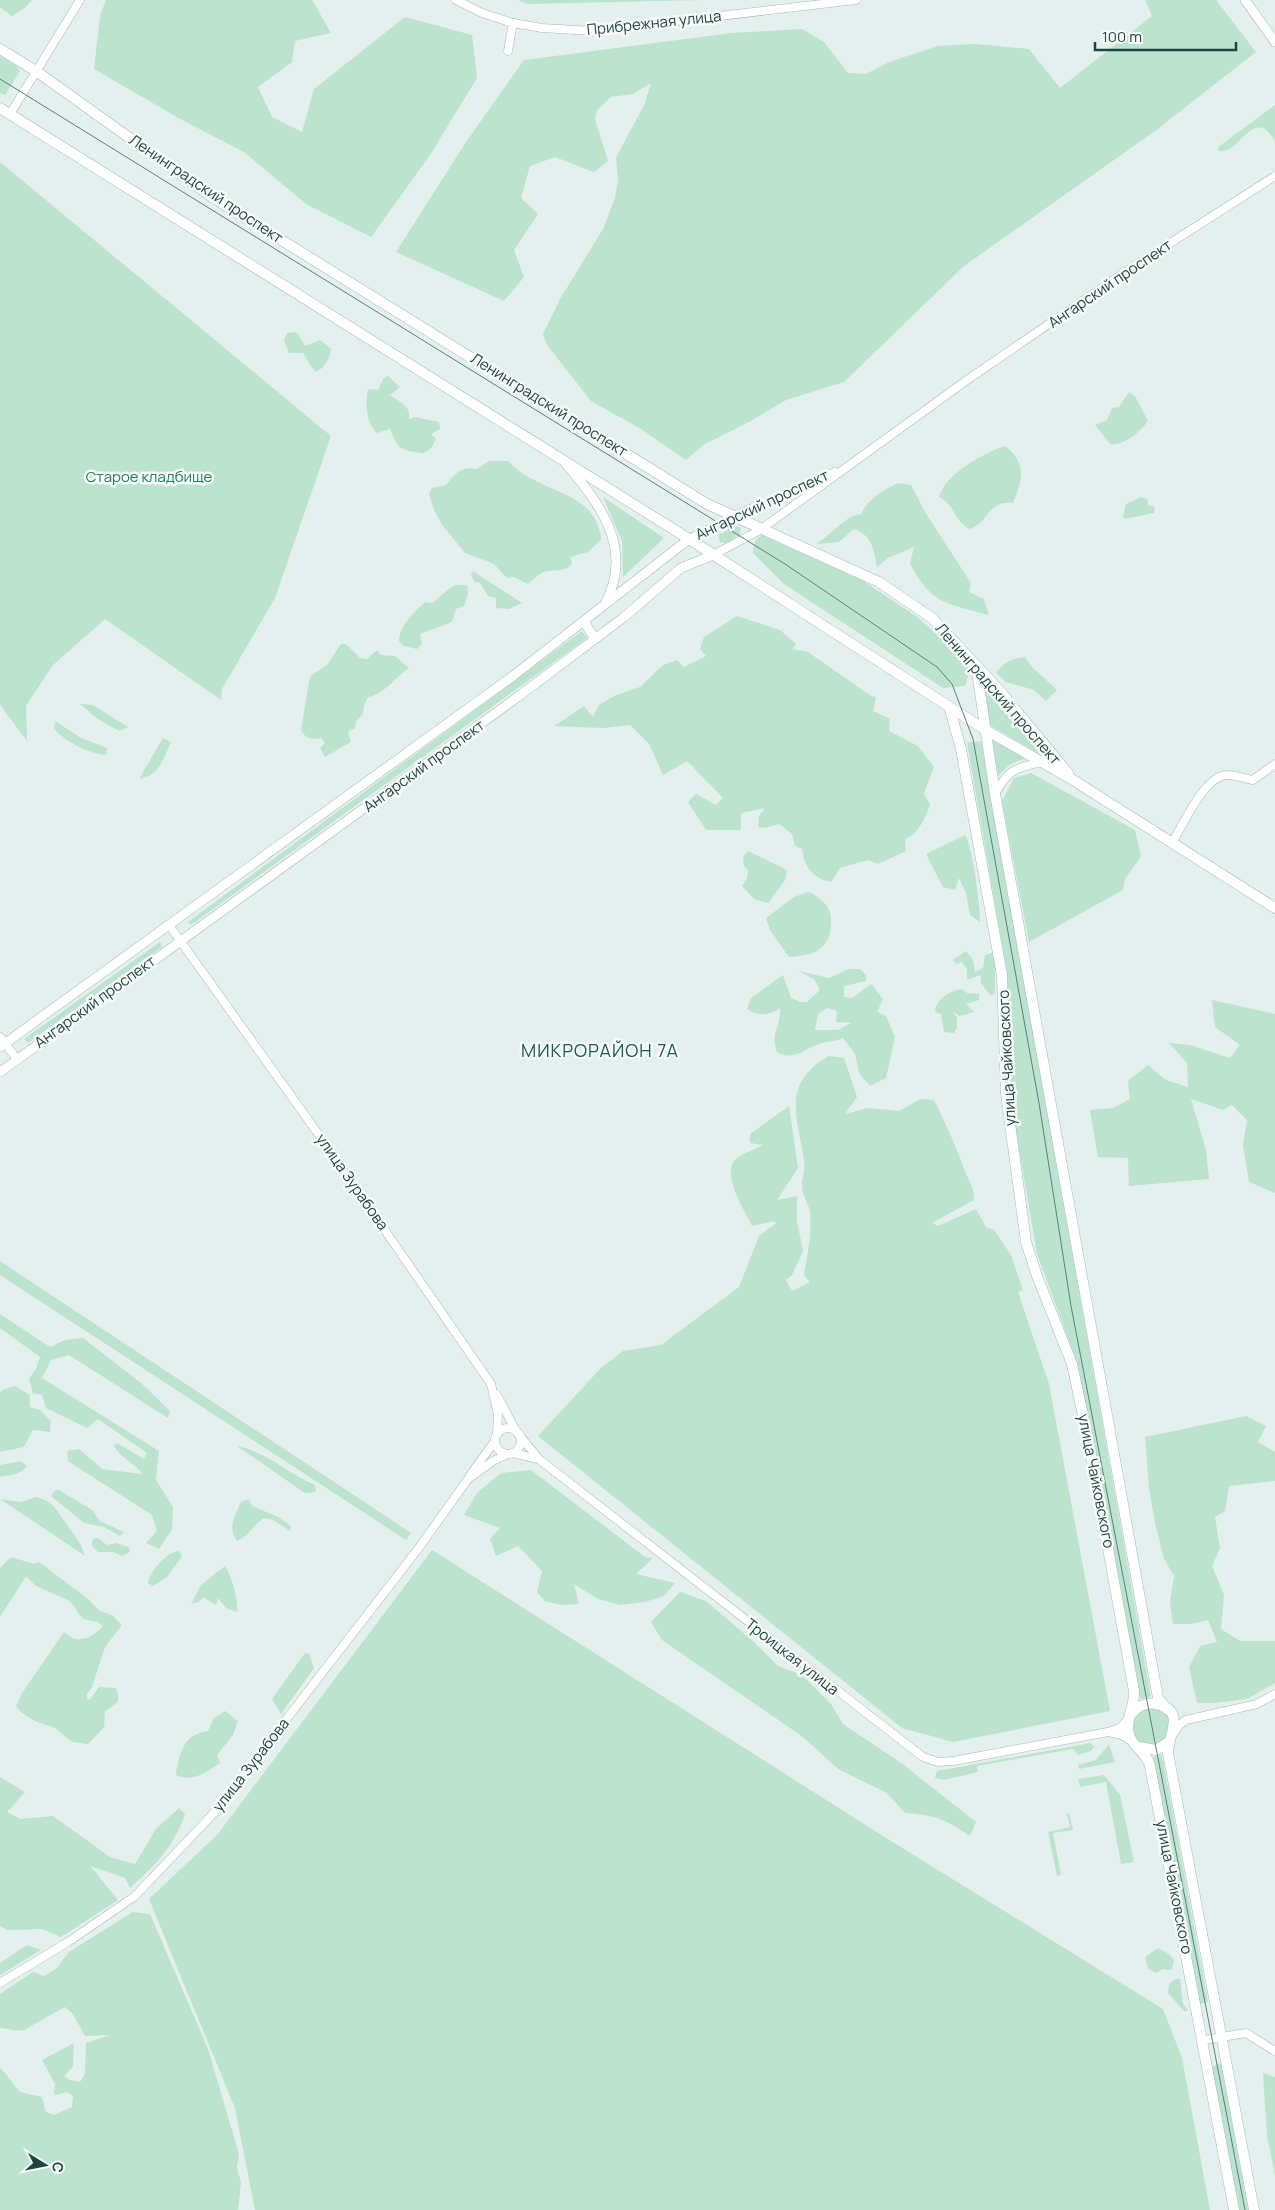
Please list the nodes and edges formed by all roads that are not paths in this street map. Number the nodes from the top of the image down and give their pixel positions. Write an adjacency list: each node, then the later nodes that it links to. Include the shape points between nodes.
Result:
1 (80, 0): 9 (street)
2 (456, 0): 5 (street, Прибрежная улица)
3 (856, 0): 5 (street, Прибрежная улица, via 593,31)
4 (1245, 0): 6 (street)
5 (513, 23): 8 (street)
6 (1275, 42)
7 (0, 49): 9 (main road, Ленинградский проспект)
8 (508, 51)
9 (36, 71): 11 (street); 15 (main road, Ленинградский проспект, via 212,197 707,504)
10 (0, 108): 11 (main road, Ленинградский проспект)
11 (10, 114): 13 (main road, Ленинградский проспект)
12 (1275, 176): 14 (street, Ангарский проспект, via 1124,272)
13 (564, 462): 17 (main road, Ленинградский проспект); 19 (street, via 596,500 612,536 616,574)
14 (850, 465): 15 (street, Ангарский проспект); 16 (street, Ангарский проспект)
15 (734, 516): 16 (main road, Ленинградский проспект); 17 (street, Ангарский проспект)
16 (760, 530): 18 (street, Ангарский проспект); 22 (main road, Ленинградский проспект, via 879,582 932,618)
17 (689, 539): 18 (main road, Ленинградский проспект); 19 (street, Ангарский проспект)
18 (713, 555): 21 (street, Ангарский проспект, via 681,568); 23 (main road, Ленинградский проспект)
19 (604, 607): 20 (street, Ангарский проспект)
20 (584, 622): 21 (street); 31 (street, Ангарский проспект)
21 (595, 639): 32 (street, Ангарский проспект, via 359,814)
22 (976, 665): 24 (main road); 27 (main road, Ленинградский проспект)
23 (949, 706): 24 (main road, Ленинградский проспект); 44 (main road, улица Чайковского, via 961,749 1002,975 1006,1094 1026,1242 1072,1364 1134,1691)
24 (984, 729): 25 (main road, Ленинградский проспект); 28 (main road)
25 (1042, 762): 27 (main road, Ленинградский проспект); 28 (street, via 1013,770)
26 (1275, 764): 29 (street, via 1253,780 1228,775 1214,779)
27 (1073, 780): 29 (main road, Ленинградский проспект)
28 (995, 794): 43 (main road, via 1158,1698)
29 (1172, 843): 30 (main road, Ленинградский проспект)
30 (1275, 908)
31 (169, 925): 32 (street, улица Зурабова); 33 (street, Ангарский проспект)
32 (181, 940): 34 (street, Ангарский проспект); 36 (street, улица Зурабова)
33 (2, 1043): 34 (street)
34 (17, 1059): 35 (street, Ангарский проспект)
35 (0, 1072)
36 (491, 1384): 37 (street, Троицкая улица); 38 (street, улица Зурабова, via 498,1417)
37 (518, 1433): 38 (street, via 506,1428); 39 (street, via 520,1444); 40 (street, Троицкая улица)
38 (496, 1437): 39 (street, via 499,1451); 41 (street)
39 (510, 1454): 40 (street); 41 (street, via 493,1461)
40 (540, 1460): 46 (street, Троицкая улица, via 924,1758 938,1762 953,1761)
41 (468, 1479): 49 (street, улица Зурабова, via 418,1549 213,1814 135,1896)
42 (1275, 1694): 45 (street, via 1257,1704)
43 (1163, 1707): 44 (main road, via 1143,1705); 45 (street, via 1178,1716); 47 (main road, via 1174,1720)
44 (1130, 1716): 46 (street, via 1120,1728); 48 (main road, улица Чайковского, via 1128,1730)
45 (1194, 1718): 47 (street, via 1180,1724)
46 (1108, 1732): 48 (street, via 1122,1735)
47 (1172, 1736): 48 (main road, via 1156,1750 1146,1750); 50 (main road, улица Чайковского, via 1168,1753)
48 (1134, 1743): 51 (main road, улица Чайковского, via 1145,1754 1150,1766)
49 (0, 1983)
50 (1222, 2036): 51 (street); 52 (street, via 1246,2033); 54 (main road, улица Чайковского)
51 (1204, 2040): 53 (main road, улица Чайковского)
52 (1275, 2051)
53 (1234, 2210)
54 (1254, 2210)

